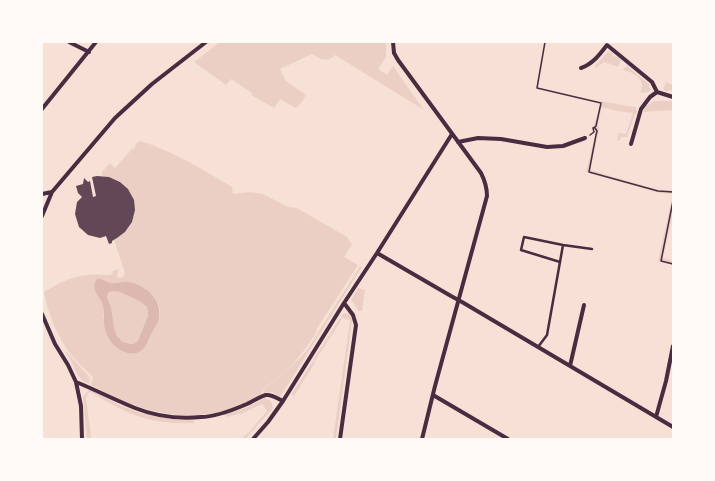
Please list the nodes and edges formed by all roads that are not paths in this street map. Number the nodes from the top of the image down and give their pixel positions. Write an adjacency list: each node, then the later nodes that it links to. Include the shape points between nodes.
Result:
1 (69, 42): 5 (street)
2 (96, 42): 5 (street)
3 (206, 42): 14 (street, via 152,84 115,118)
4 (393, 42): 10 (street, via 398,60)
5 (89, 52): 9 (street)
6 (582, 68): 7 (street, via 588,66 607,44 652,82)
7 (657, 92): 8 (street); 13 (street, via 650,97 642,110)
8 (673, 97)
9 (42, 109)
10 (452, 134): 12 (street); 19 (street)
11 (585, 138): 12 (street, via 563,146 547,147 501,139 478,138)
12 (458, 142): 21 (street, via 484,178 487,193)
13 (631, 144)
14 (52, 192): 15 (street); 16 (street)
15 (42, 194)
16 (42, 216)
17 (563, 245): 18 (lane); 20 (lane); 20 (lane, via 524,237 521,250)
18 (592, 249)
19 (377, 253): 21 (street); 22 (street)
20 (560, 262): 26 (lane, via 547,335)
21 (459, 300): 26 (street); 29 (street)
22 (344, 303): 30 (street); 35 (street, via 353,315 356,325)
23 (584, 305): 27 (street)
24 (42, 314): 28 (street)
25 (673, 346): 31 (street)
26 (538, 347): 27 (street)
27 (570, 366): 31 (street)
28 (76, 382): 30 (street, via 136,409 179,418 202,418 223,413 267,395); 33 (street, via 81,406)
29 (433, 396): 36 (street); 37 (street)
30 (283, 401): 34 (street)
31 (656, 417): 32 (street)
32 (673, 427)
33 (82, 439)
34 (253, 439)
35 (340, 439)
36 (422, 439)
37 (508, 439)

